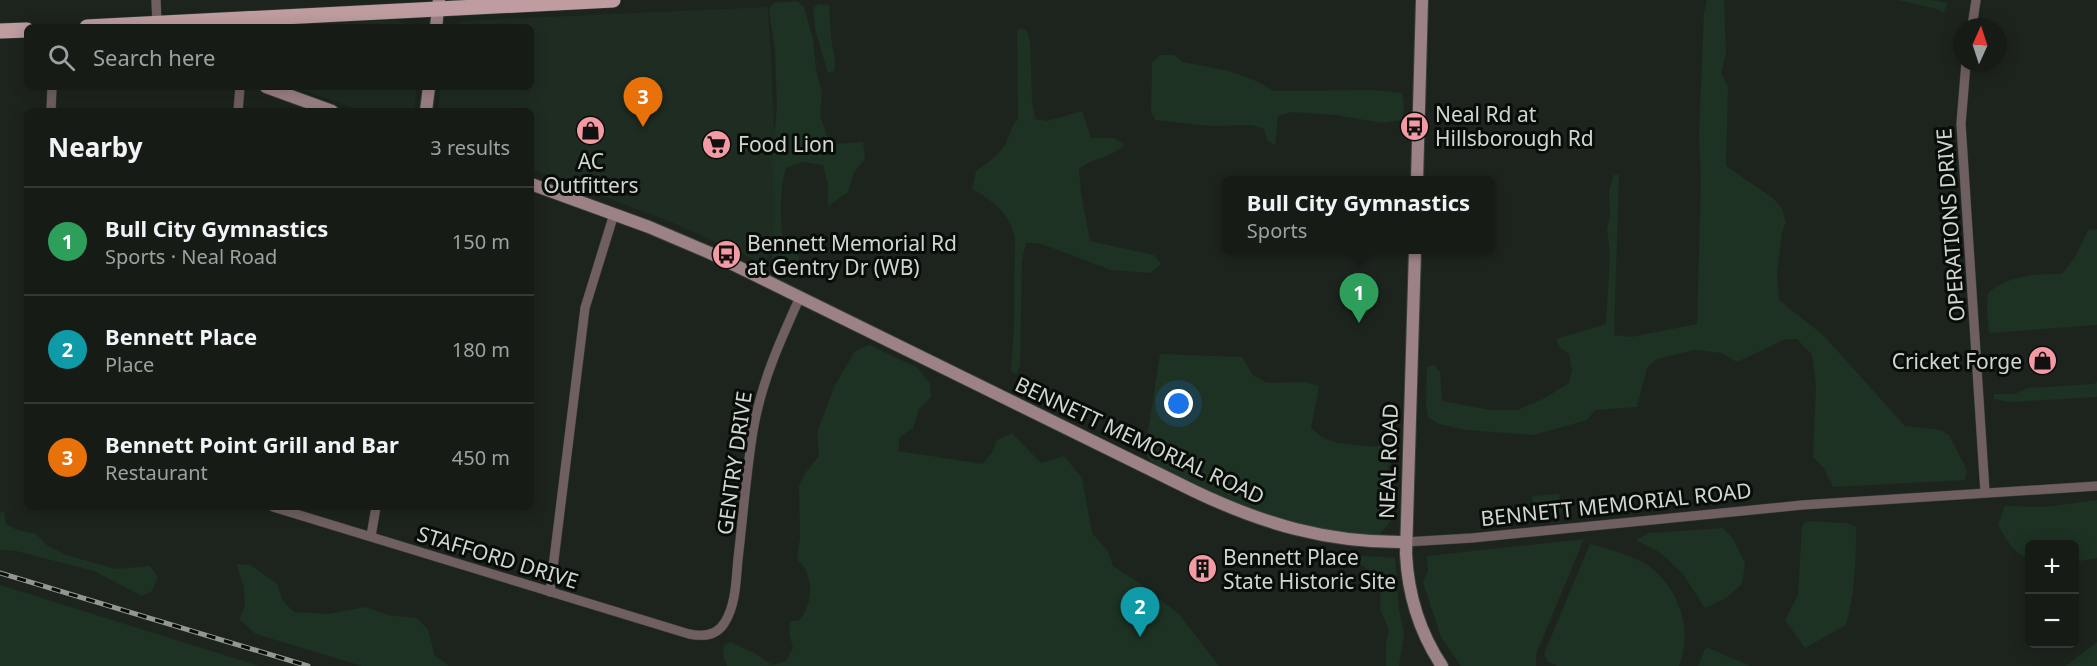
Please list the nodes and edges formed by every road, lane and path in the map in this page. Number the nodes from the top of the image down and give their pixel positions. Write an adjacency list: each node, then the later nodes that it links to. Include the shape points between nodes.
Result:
1 (156, 0): 7 (street)
2 (613, 0): 5 (main road)
3 (1422, 0): 21 (street)
4 (1976, 0): 6 (street)
5 (438, 5): 7 (main road); 9 (street)
6 (1973, 18)
7 (157, 23): 8 (main road)
8 (140, 24)
9 (436, 24)
10 (24, 30): 11 (main road)
11 (0, 31)
12 (1965, 72): 27 (street, OPERATIONS DRIVE, via 1961,124)
13 (52, 90): 17 (street)
14 (240, 90): 18 (street)
15 (274, 90): 19 (street)
16 (429, 90): 20 (street)
17 (51, 108)
18 (238, 108)
19 (324, 108)
20 (426, 108)
21 (1418, 176)
22 (534, 185): 23 (street, BENNETT MEMORIAL ROAD)
23 (614, 214): 25 (street, BENNETT MEMORIAL ROAD, via 710,253); 32 (street, via 585,308)
24 (1415, 254): 31 (street, NEAL ROAD)
25 (800, 297): 31 (street, BENNETT MEMORIAL ROAD, via 1244,513 1328,537); 33 (street, GENTRY DRIVE, via 762,389 753,433 734,596 724,624)
26 (2097, 486): 27 (street, BENNETT MEMORIAL ROAD)
27 (1985, 492): 31 (street, BENNETT MEMORIAL ROAD)
28 (283, 510): 30 (street, STAFFORD DRIVE)
29 (376, 510): 30 (street)
30 (372, 536): 32 (street, STAFFORD DRIVE)
31 (1406, 542): 34 (street, NEAL ROAD, via 1416,610)
32 (550, 592): 33 (street, STAFFORD DRIVE, via 689,634)
33 (713, 634)
34 (1442, 666)

